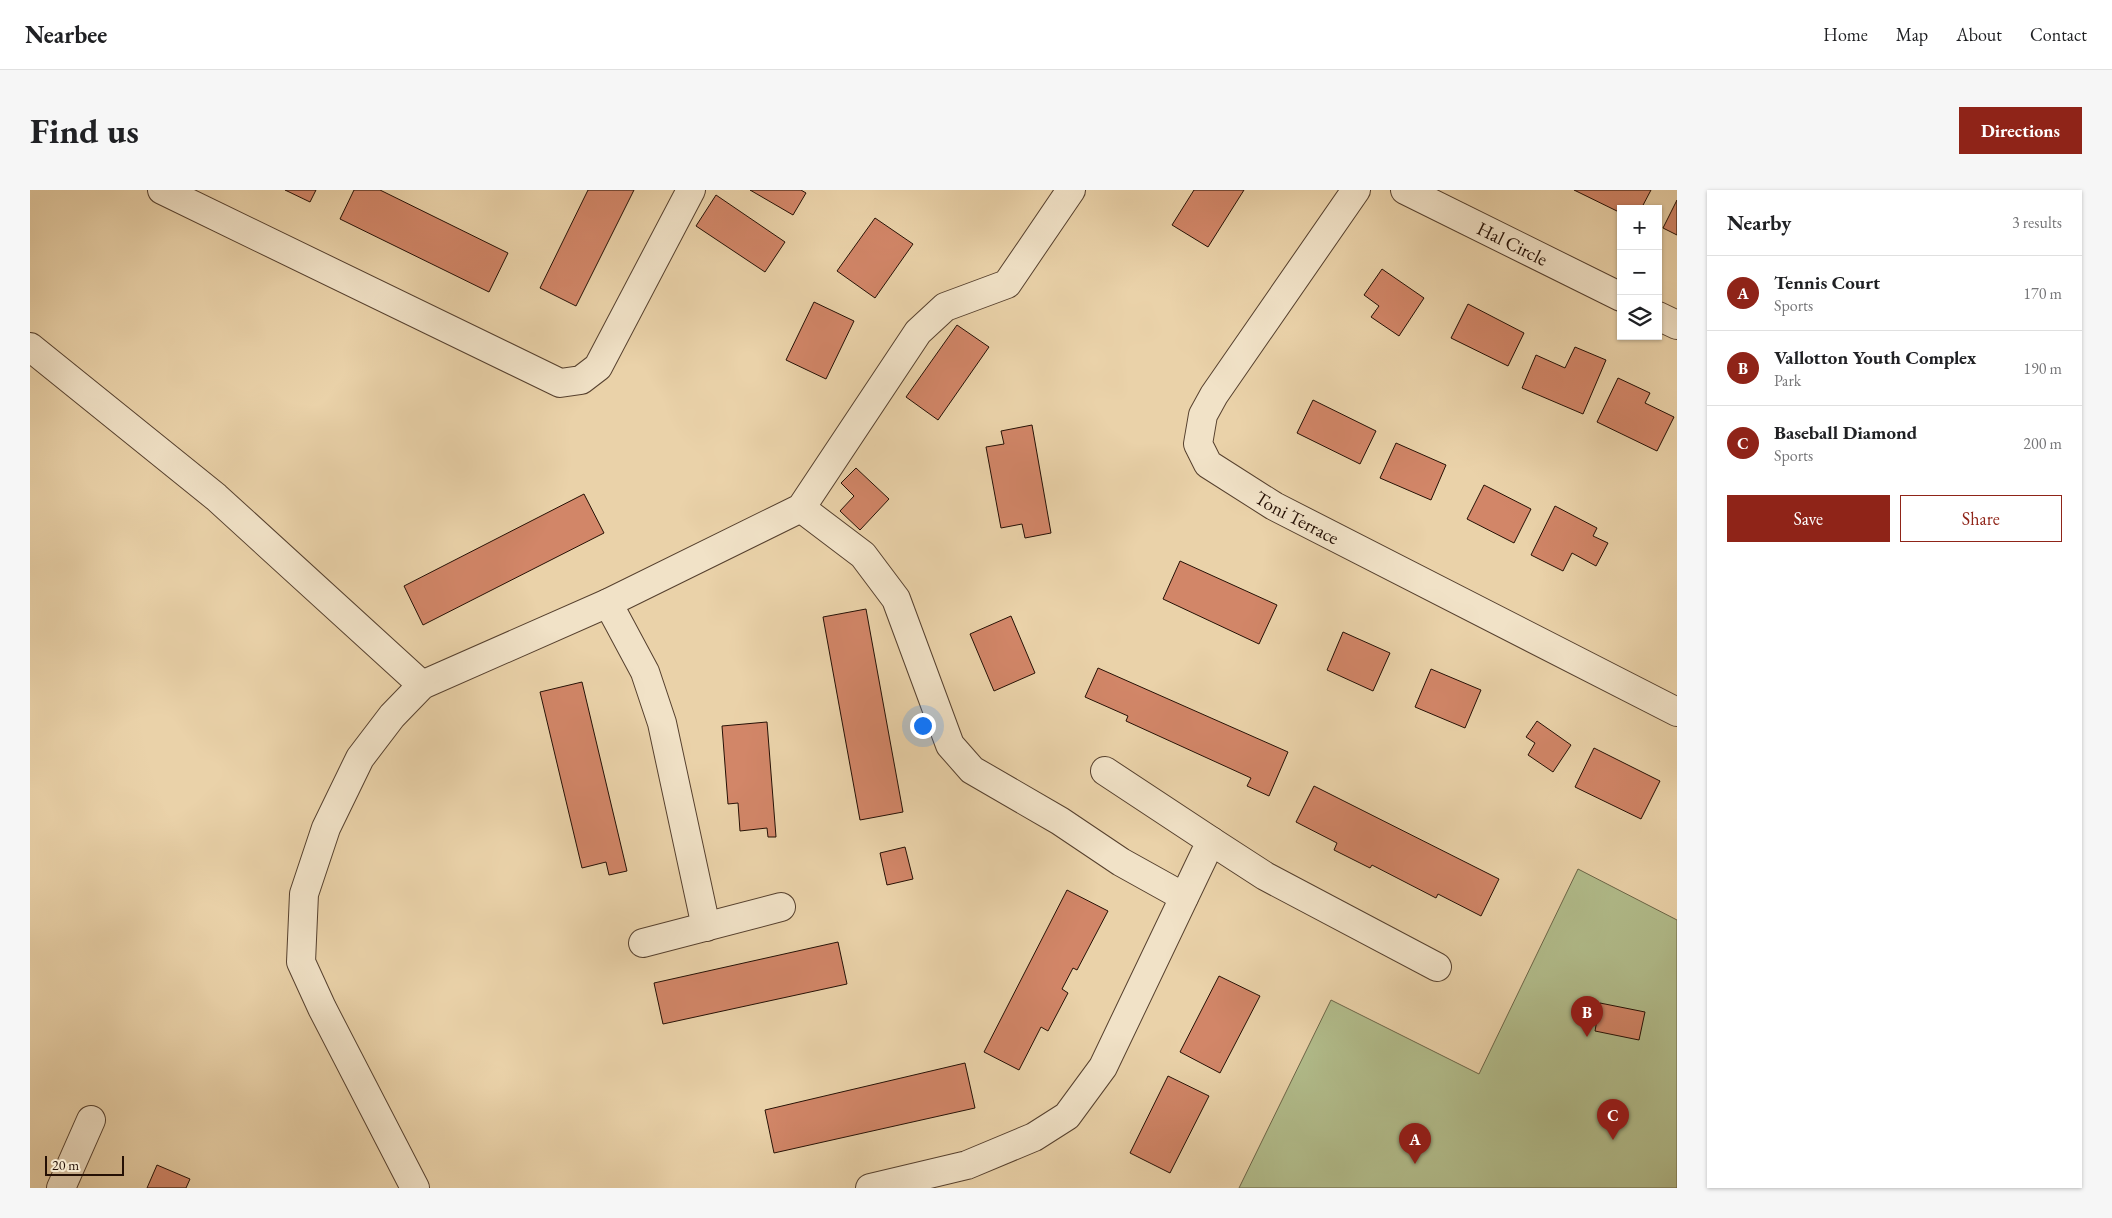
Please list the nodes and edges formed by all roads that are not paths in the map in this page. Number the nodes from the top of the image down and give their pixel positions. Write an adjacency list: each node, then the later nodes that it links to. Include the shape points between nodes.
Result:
1 (162, 190): 2 (street, via 560,383 582,380 598,367)
2 (691, 190)
3 (1071, 190): 10 (street, via 1007,284 945,307 918,332)
4 (1356, 190): 13 (street, Toni Terrace, via 1210,402 1203,415 1198,444 1208,464 1274,506)
5 (1405, 190): 6 (street, Hal Circle)
6 (1617, 295)
7 (1662, 318): 8 (street)
8 (1677, 325)
9 (30, 347): 12 (street, via 216,497)
10 (800, 508): 11 (street); 16 (street, via 863,555 896,599 950,745 972,770)
11 (608, 603): 12 (street); 18 (street, via 645,672 662,723)
12 (422, 685): 23 (street, via 392,716 360,758 326,828 304,894 301,962)
13 (1677, 712)
14 (1105, 771): 15 (street)
15 (1211, 841): 16 (street); 20 (street, via 1265,876)
16 (1184, 897): 24 (street, via 1103,1067 1066,1116 1034,1137 967,1165)
17 (781, 907): 18 (street)
18 (706, 927): 19 (street)
19 (643, 943)
20 (1437, 967)
21 (91, 1120): 22 (street)
22 (61, 1188)
23 (415, 1188)
24 (870, 1188)

